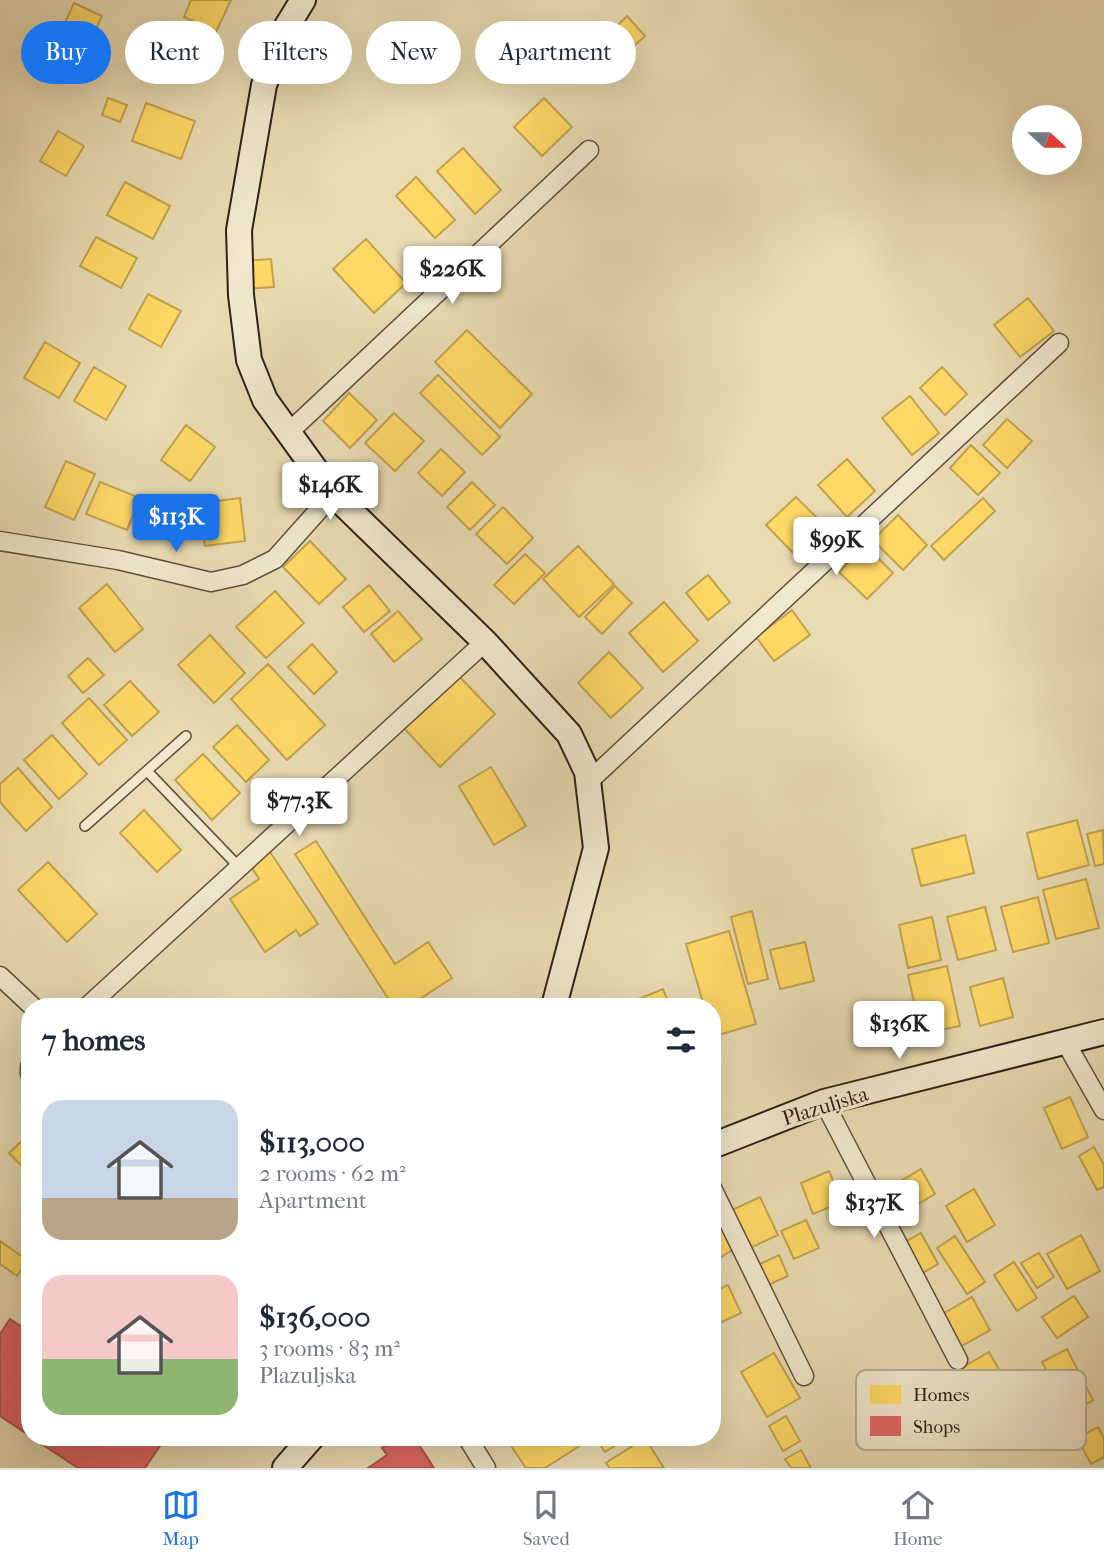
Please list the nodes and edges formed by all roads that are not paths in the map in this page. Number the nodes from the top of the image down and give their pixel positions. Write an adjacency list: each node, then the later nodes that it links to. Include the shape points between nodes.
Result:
1 (303, 0): 4 (street, via 287,26 264,85 239,230 250,360 265,400)
2 (589, 150): 4 (street)
3 (1059, 343): 10 (street)
4 (288, 433): 5 (street)
5 (333, 494): 6 (street, via 275,559 243,575 211,582 118,560); 7 (street)
6 (0, 541)
7 (485, 642): 10 (street, via 569,734 587,772); 12 (street)
8 (186, 736): 9 (lane)
9 (147, 771): 11 (lane); 12 (lane)
10 (587, 783): 16 (street, via 596,848)
11 (85, 826)
12 (239, 867): 15 (street)
13 (0, 976): 14 (street)
14 (23, 998)
15 (98, 998)
16 (556, 998)
17 (1104, 1032): 18 (street, Plazuljska)
18 (1066, 1043): 19 (street, Plazuljska); 20 (street)
19 (824, 1102): 21 (street, Plazuljska); 23 (street)
20 (1104, 1110)
21 (721, 1142)
22 (721, 1206): 24 (street)
23 (958, 1360)
24 (804, 1377)
25 (304, 1446): 27 (street)
26 (473, 1446): 28 (street)
27 (285, 1468)
28 (486, 1468)

